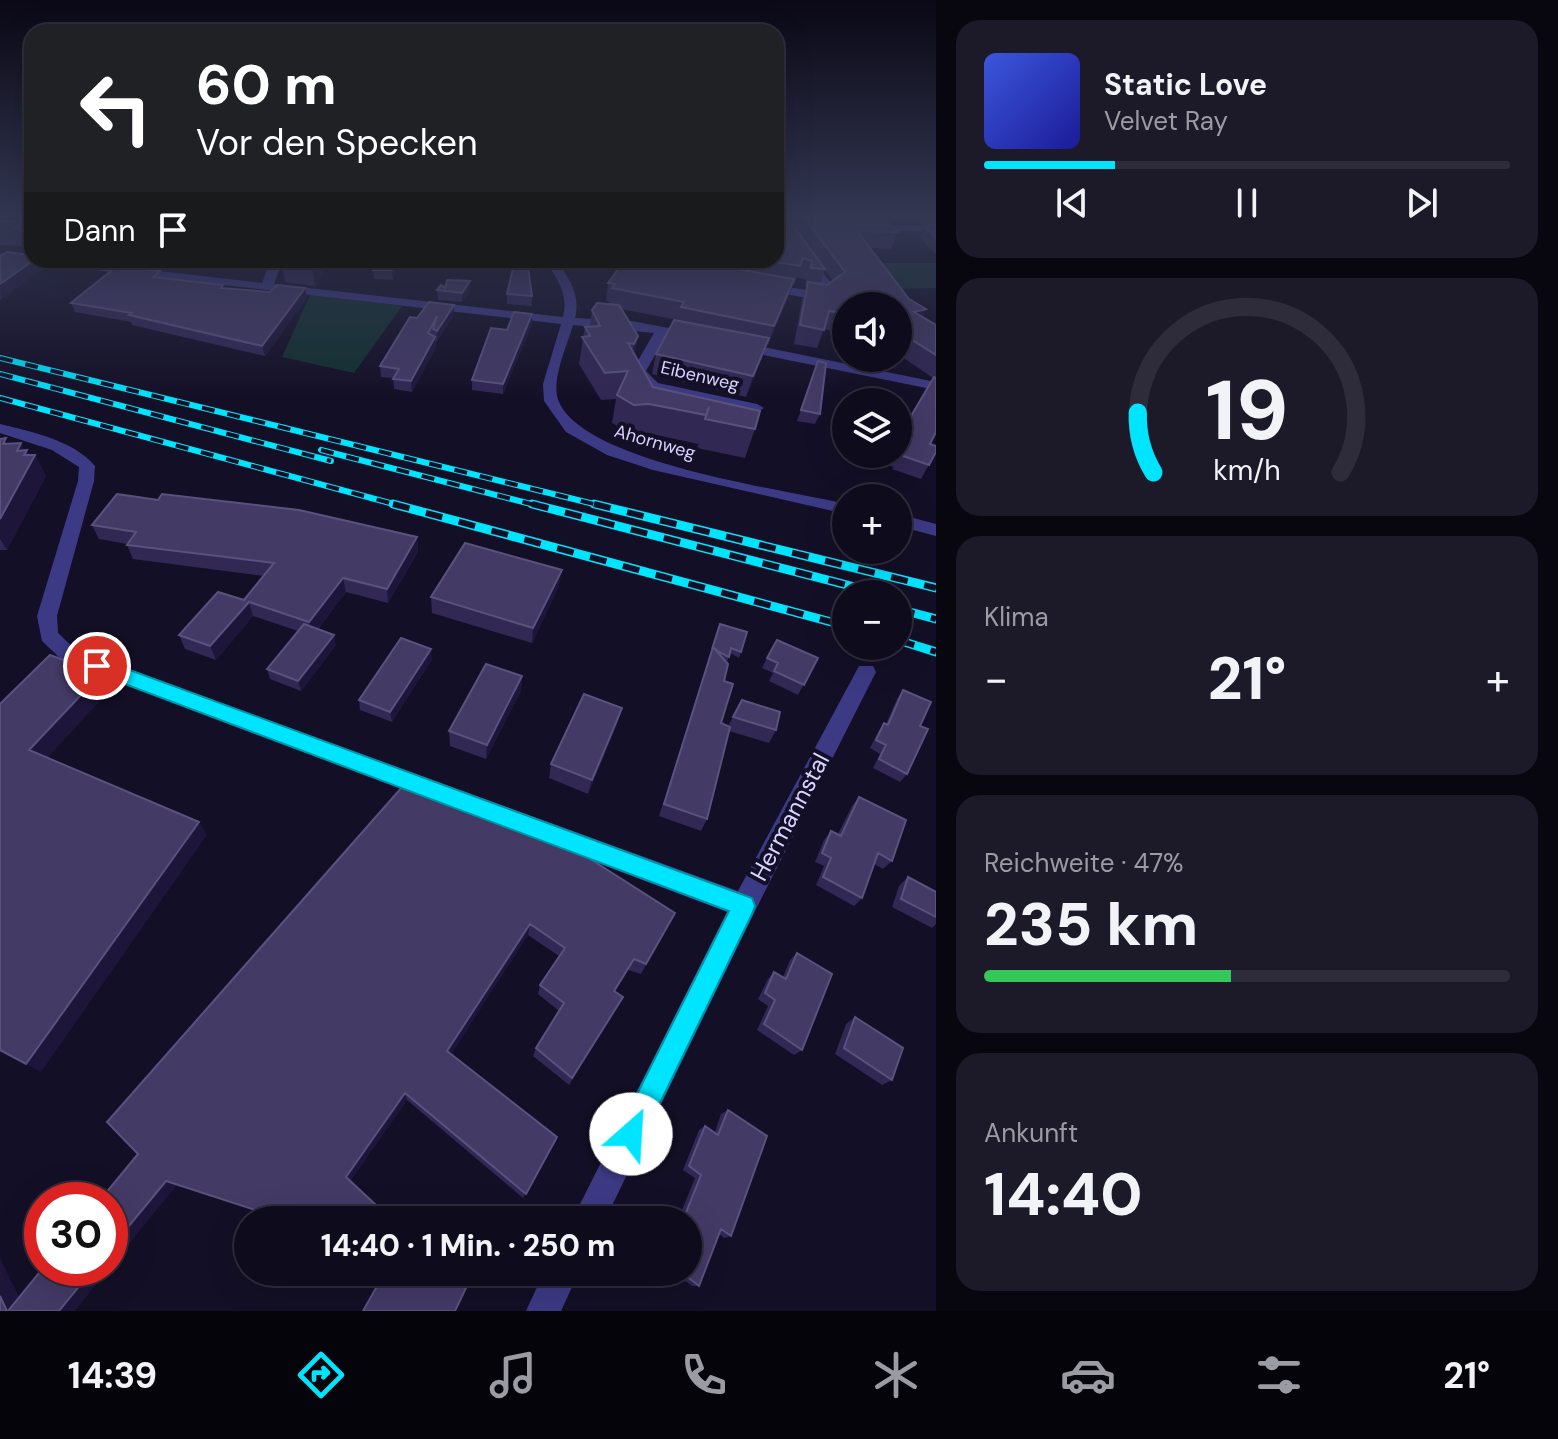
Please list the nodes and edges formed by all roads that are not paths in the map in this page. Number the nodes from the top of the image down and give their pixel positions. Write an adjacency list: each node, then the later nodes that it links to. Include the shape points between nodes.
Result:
1 (175, 277): 6 (street)
2 (270, 277): 6 (street)
3 (562, 277): 7 (street, via 572,306)
4 (821, 277): 5 (street, via 830,289 819,296)
5 (759, 285)
6 (266, 288): 7 (street)
7 (567, 321): 8 (street); 14 (street, Ahornweg, via 550,384 551,401 571,429 590,442 659,467)
8 (662, 330): 9 (street); 12 (street, Eibenweg, via 639,371 645,381)
9 (708, 340)
10 (724, 343): 11 (street)
11 (936, 386)
12 (757, 408)
13 (0, 428): 19 (street, via 55,445 87,466 47,616 49,636 70,656)
14 (832, 506)
15 (936, 510): 17 (street)
16 (912, 523): 17 (street)
17 (932, 528)
18 (866, 672): 19 (street, Hermannstal)
19 (744, 906): 20 (street, Hermannstal)
20 (595, 1206)
21 (555, 1286): 22 (street)
22 (543, 1311)

